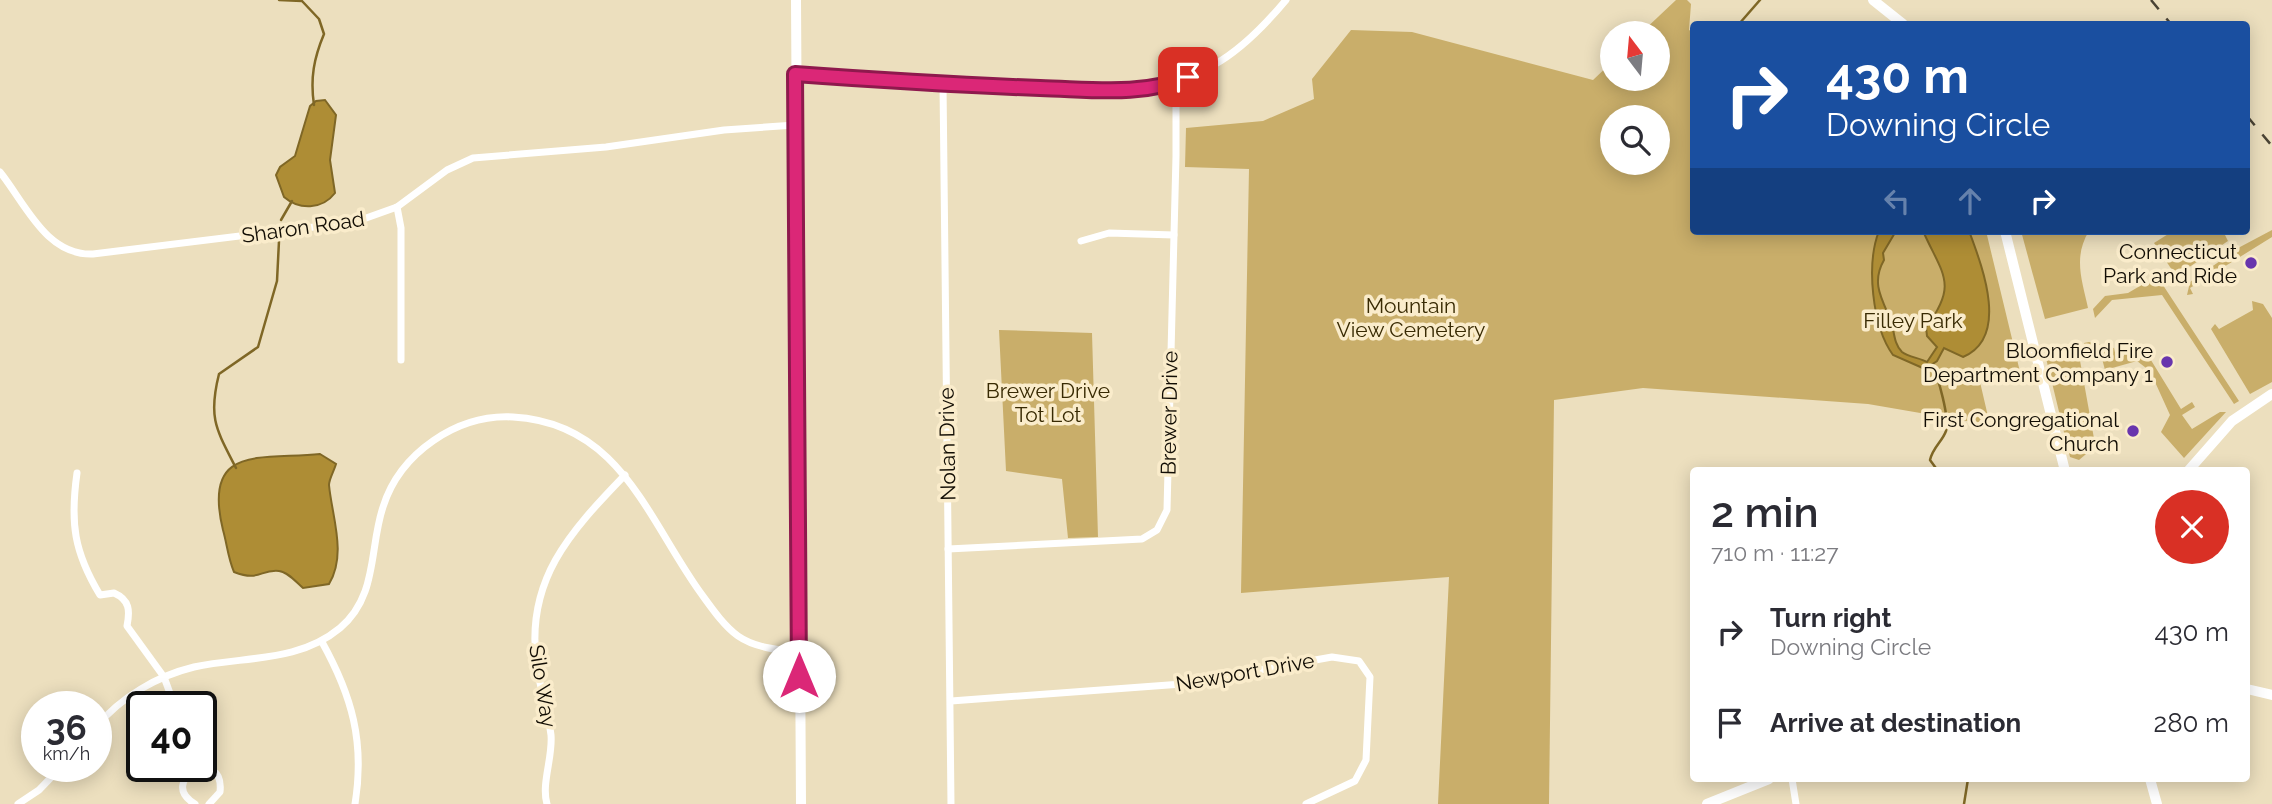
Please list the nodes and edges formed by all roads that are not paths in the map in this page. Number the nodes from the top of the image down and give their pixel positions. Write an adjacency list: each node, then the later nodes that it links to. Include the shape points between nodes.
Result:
1 (796, 0): 5 (street)
2 (1286, 0): 6 (street, via 1231,56)
3 (1873, 0): 4 (street)
4 (1899, 21)
5 (795, 74): 7 (street); 8 (street)
6 (1173, 83): 7 (street, via 1119,90); 11 (street, Brewer Drive)
7 (943, 84): 20 (street, Nolan Drive)
8 (794, 125): 10 (street, Sharon Road, via 473,158 447,170); 22 (street)
9 (0, 172): 10 (street, Sharon Road, via 48,236 61,248 84,254 355,222)
10 (397, 207): 14 (street)
11 (1174, 235): 13 (street, via 1109,233); 20 (street, Brewer Drive, via 1167,510 1157,530 1142,539)
12 (2006, 235): 16 (street)
13 (1081, 241)
14 (401, 360)
15 (2272, 394): 17 (street, via 2232,421)
16 (2064, 467)
17 (2192, 467)
18 (77, 473): 23 (street, via 74,533 82,566 100,595 114,593 126,602 127,626)
19 (625, 474): 21 (street, via 567,428 535,419 498,416 476,420 430,441 396,479 383,505 362,602); 22 (street, via 726,625 753,643); 35 (street, Silo Way, via 564,542 538,605 536,657 552,756)
20 (948, 549): 27 (street, Nolan Drive)
21 (322, 642): 23 (street, via 296,652 194,667); 39 (street, via 352,708 359,780)
22 (799, 652): 40 (street)
23 (164, 677): 25 (street); 28 (street, via 128,697)
24 (2250, 690): 26 (street)
25 (169, 691)
26 (2272, 695)
27 (951, 701): 41 (street, Nolan Drive); 42 (street, Newport Drive, via 1182,684 1332,657 1359,661 1370,677 1366,760 1354,781)
28 (112, 712)
29 (217, 778): 38 (street, via 220,792)
30 (47, 782): 36 (street)
31 (184, 782): 37 (street, via 186,796)
32 (1762, 782): 43 (street)
33 (1792, 782): 44 (street)
34 (2151, 782): 45 (street)
35 (544, 803)
36 (18, 804)
37 (195, 804)
38 (209, 804)
39 (355, 804)
40 (801, 804)
41 (951, 804)
42 (1306, 804)
43 (1707, 804)
44 (1796, 804)
45 (2158, 804)

